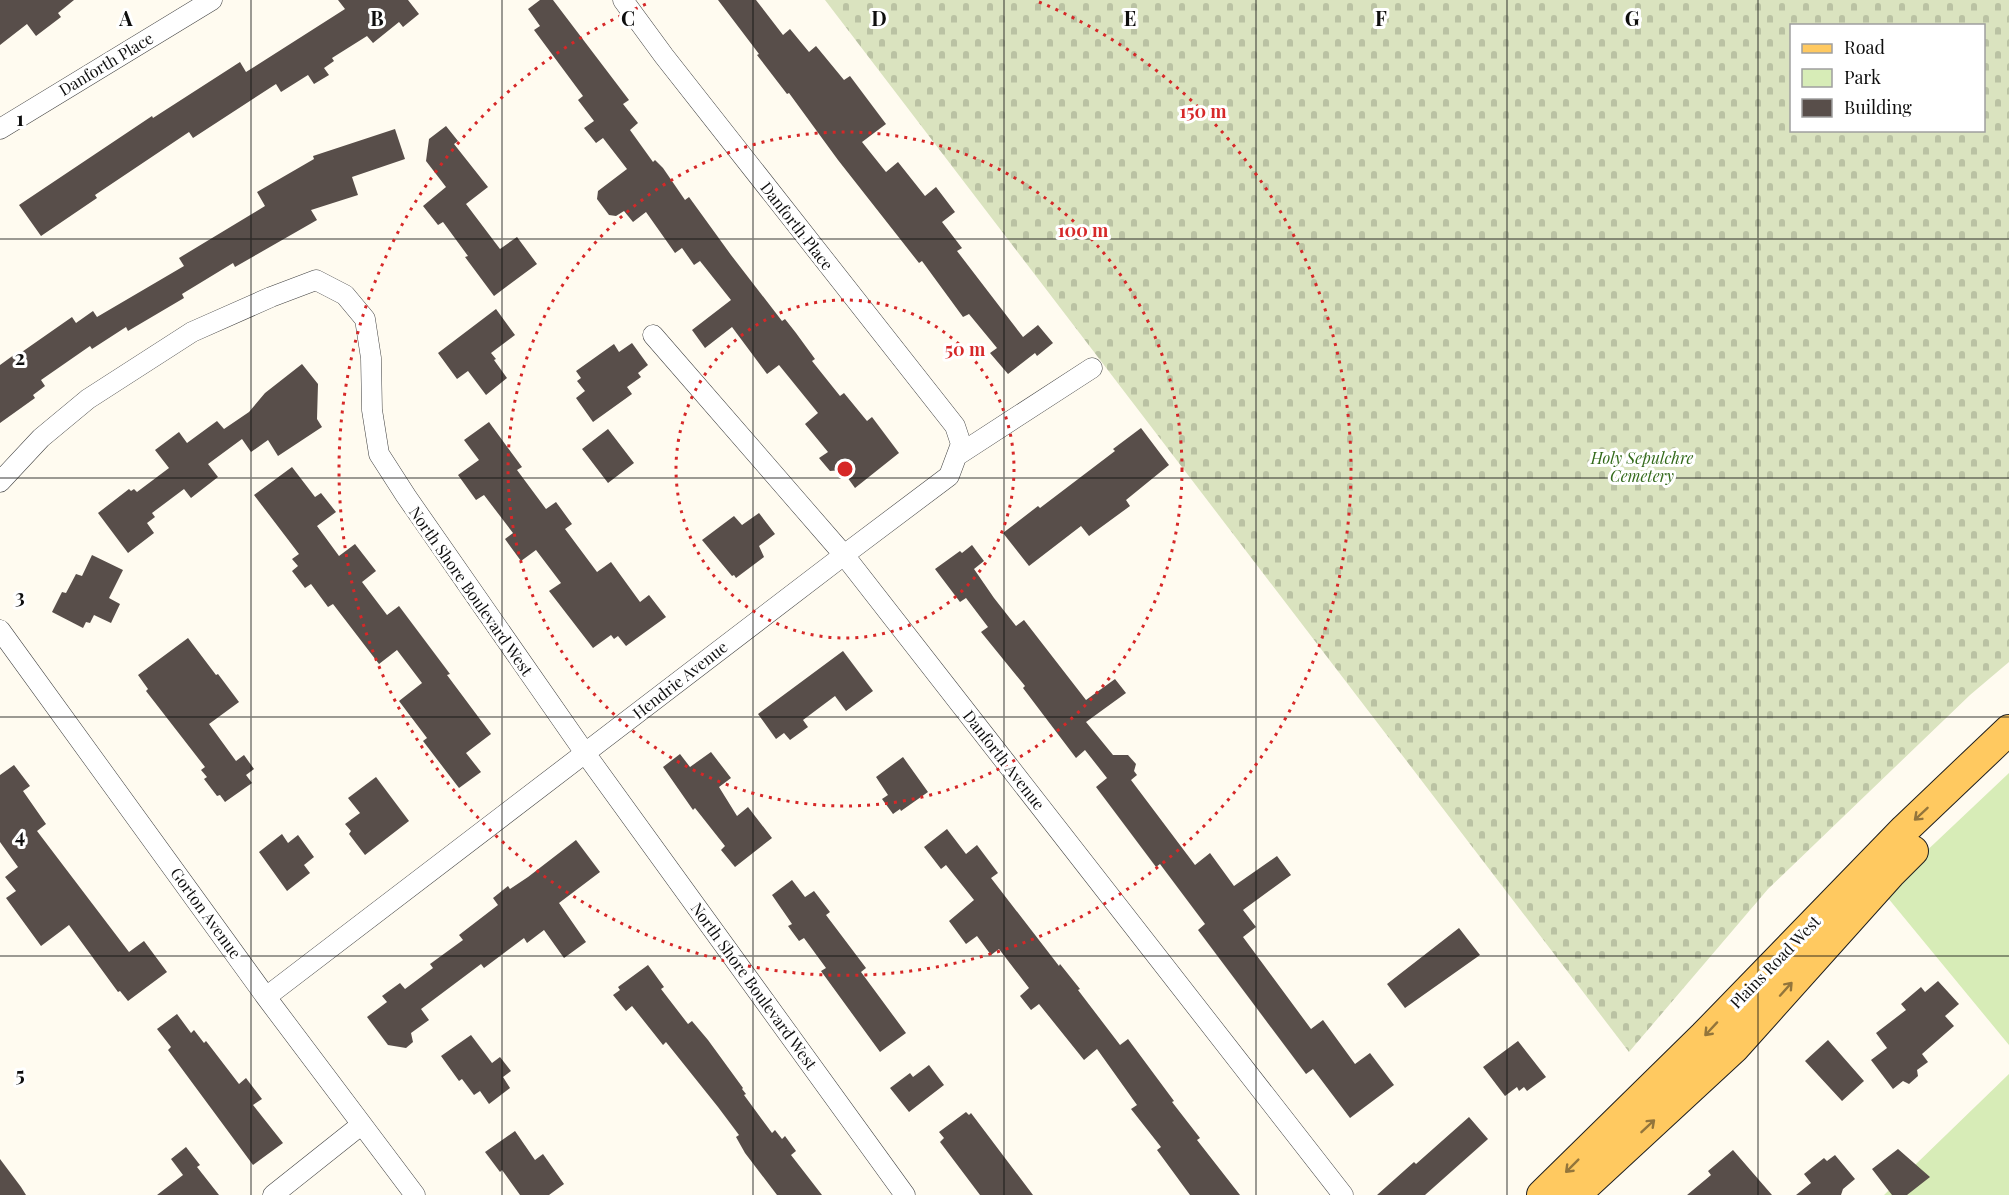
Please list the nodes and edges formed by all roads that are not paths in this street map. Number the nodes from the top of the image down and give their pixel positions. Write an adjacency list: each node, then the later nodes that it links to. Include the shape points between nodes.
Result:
1 (212, 0): 3 (street, Danforth Place)
2 (623, 0): 6 (street, Danforth Place, via 955,426 961,444)
3 (0, 129)
4 (653, 335): 8 (street, Danforth Avenue)
5 (1092, 368): 6 (street, Hendrie Avenue)
6 (958, 455): 8 (street, Hendrie Avenue, via 950,476)
7 (0, 482): 11 (street, North Shore Boulevard West, via 41,438 88,399 182,338 316,280 345,294 365,319 379,454)
8 (844, 555): 11 (street, Hendrie Avenue); 18 (street, Danforth Avenue)
9 (0, 630): 13 (street, Gorton Avenue)
10 (2009, 730): 19 (main road, Plains Road West, one-way to 19, via 1905,829 1704,1036)
11 (585, 753): 13 (street, Hendrie Avenue); 17 (street, North Shore Boulevard West)
12 (2009, 754): 20 (main road, Plains Road West, one-way to 12, via 1734,1048 1890,873)
13 (267, 997): 14 (street, Gorton Avenue)
14 (361, 1125): 15 (street); 16 (street, Gorton Avenue)
15 (273, 1195)
16 (415, 1195)
17 (905, 1195)
18 (1343, 1195)
19 (1542, 1195)
20 (1575, 1195)

